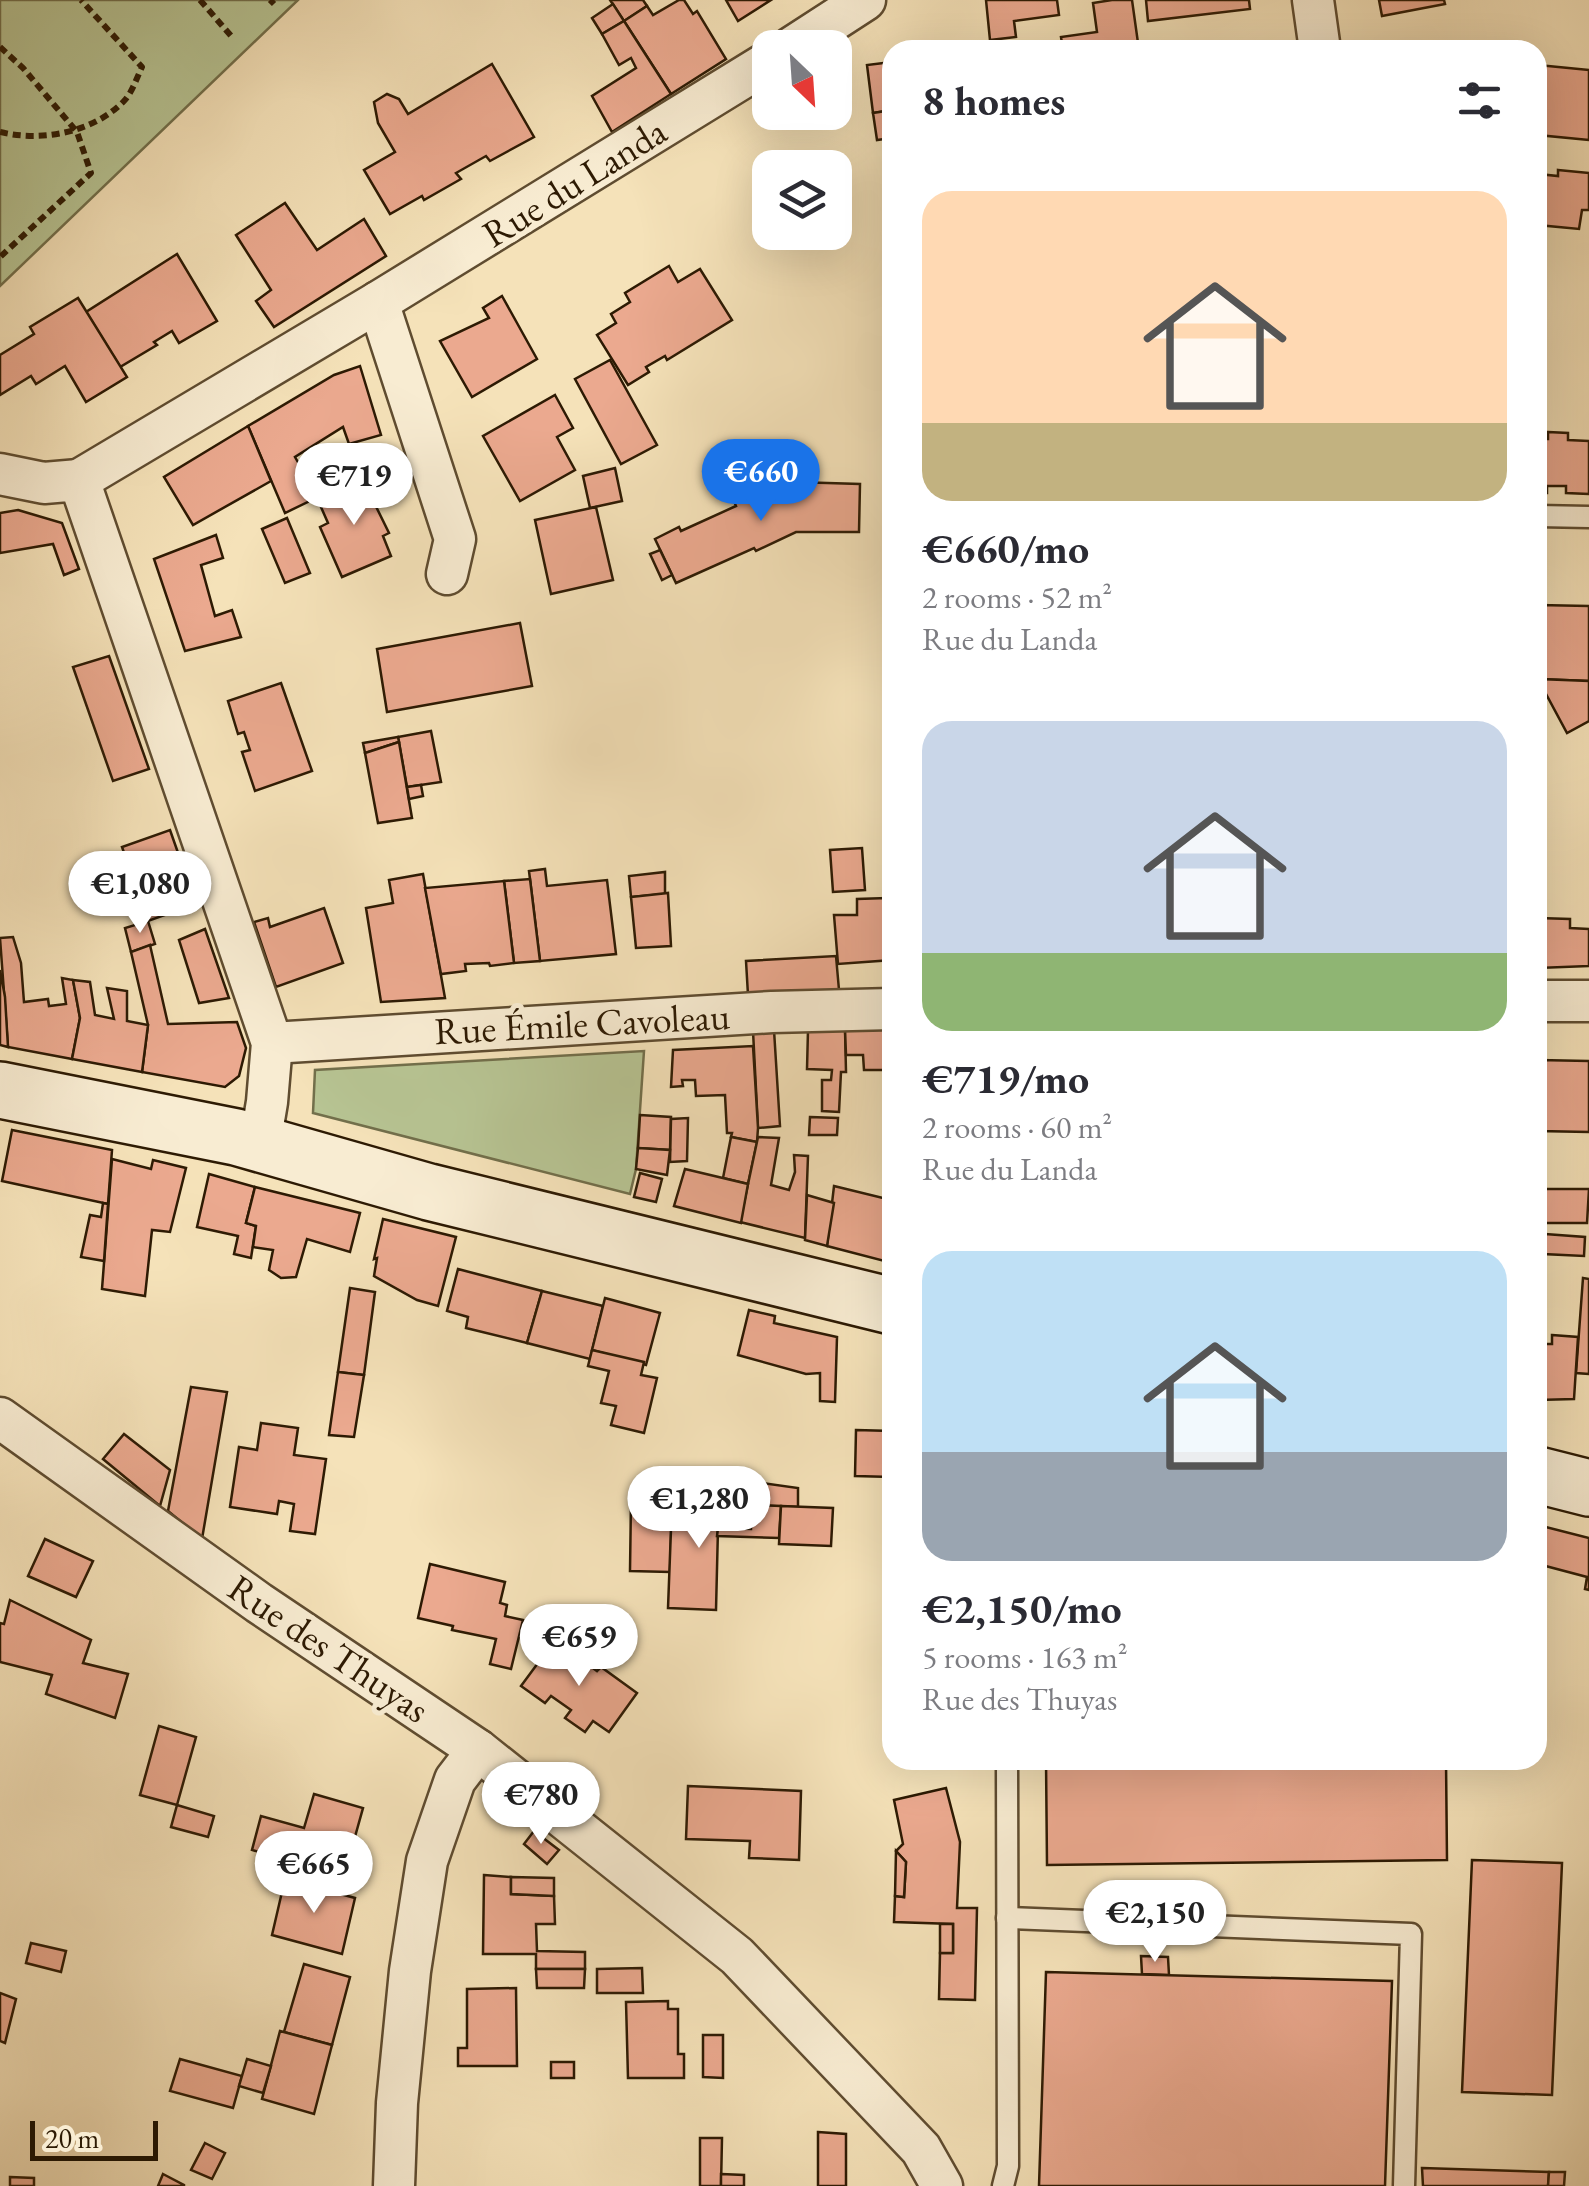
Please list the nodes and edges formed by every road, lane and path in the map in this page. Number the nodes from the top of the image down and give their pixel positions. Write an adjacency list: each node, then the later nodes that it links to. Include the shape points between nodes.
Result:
1 (81, 0): 11 (path, via 142,66 124,101)
2 (200, 0): 6 (path)
3 (866, 0): 5 (street)
4 (1313, 0): 7 (street)
5 (819, 30)
6 (232, 37)
7 (1319, 40)
8 (0, 47): 11 (path)
9 (752, 72): 13 (street, Rue du Landa)
10 (0, 132): 11 (path)
11 (77, 132): 12 (path, via 90,174)
12 (0, 257)
13 (378, 302): 15 (street, Rue du Landa); 18 (street, via 455,539)
14 (0, 474): 15 (street)
15 (78, 480): 22 (street)
16 (1547, 516): 17 (lane)
17 (1589, 518)
18 (447, 574)
19 (1589, 1000): 20 (street)
20 (1547, 1001)
21 (882, 1009): 22 (street, Rue Émile Cavoleau)
22 (272, 1043): 24 (street)
23 (0, 1090): 24 (street)
24 (260, 1144): 25 (street)
25 (882, 1304)
26 (0, 1418): 29 (street, Rue des Thuyas)
27 (1547, 1477): 28 (street)
28 (1589, 1488)
29 (478, 1750): 32 (street, via 455,1780 426,1861 410,1971); 33 (street, Rue des Thuyas, via 738,1956 921,2148)
30 (1007, 1770): 31 (lane)
31 (1007, 1918): 34 (lane); 35 (lane, via 1411,1934)
32 (394, 2186)
33 (942, 2186)
34 (1003, 2186)
35 (1404, 2186)

